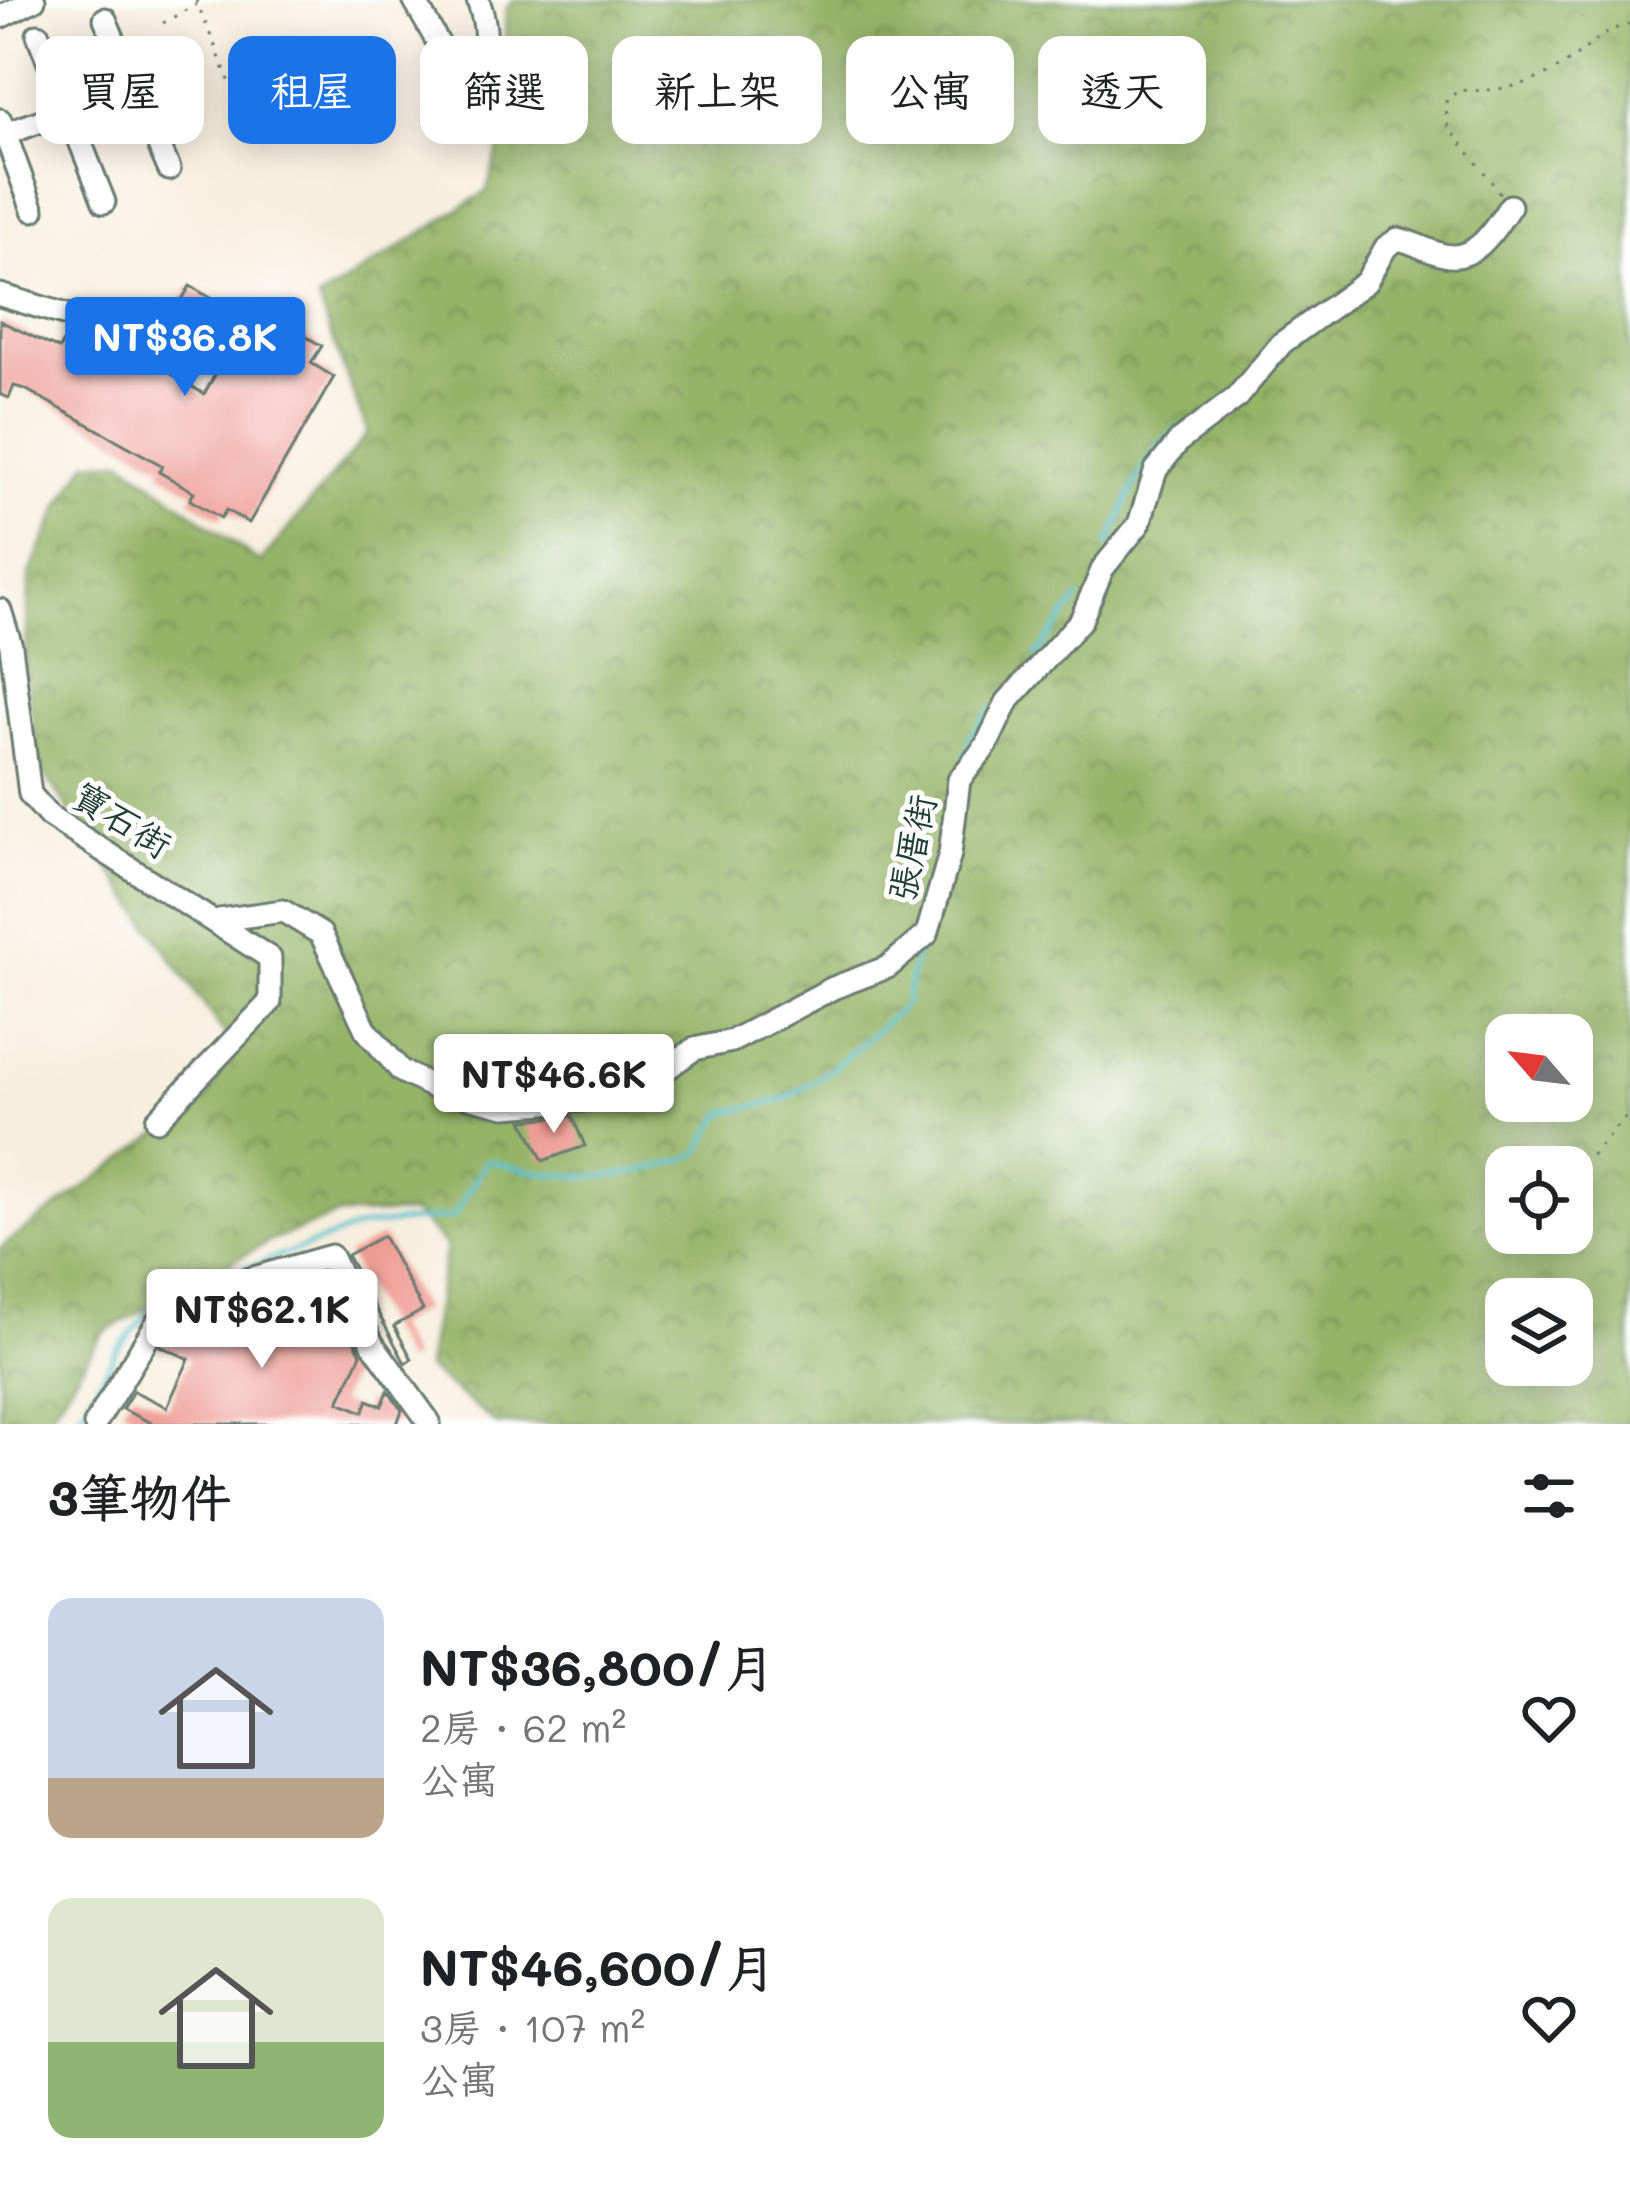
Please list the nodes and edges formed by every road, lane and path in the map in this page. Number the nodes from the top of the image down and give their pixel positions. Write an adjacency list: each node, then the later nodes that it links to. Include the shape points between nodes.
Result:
1 (34, 0): 5 (street)
2 (414, 0): 3 (street, via 446,57 464,63 485,44)
3 (478, 0)
4 (197, 2): 7 (path); 10 (path)
5 (0, 16)
6 (105, 19): 9 (street)
7 (163, 23)
8 (1630, 24): 17 (path, via 1549,74 1487,92 1460,90 1446,100 1447,124)
9 (111, 36)
10 (228, 78)
11 (36, 120): 12 (street)
12 (2, 130): 18 (street)
13 (82, 144): 16 (street)
14 (157, 144): 15 (street)
15 (169, 170)
16 (104, 202)
17 (1510, 206): 22 (street, 張厝街, via 1467,254 1444,256 1398,239 1386,247 1366,282 1282,343 1236,398 1180,440 1156,470 1138,524 1103,568 1081,620 1006,702 959,780 950,854 927,934 888,967 732,1041 694,1048 597,1099 506,1106 401,1072 366,1030 321,934 283,911)
18 (33, 210)
19 (0, 295): 20 (street)
20 (70, 316)
21 (0, 610): 22 (street, 寶石街, via 30,794 50,816)
22 (219, 920): 24 (street, 寶石街, via 270,958 270,1002)
23 (1630, 1112): 25 (path)
24 (157, 1120)
25 (1593, 1153)
26 (429, 1422): 27 (street, via 372,1342 331,1256 214,1289 158,1321)
27 (95, 1424)

